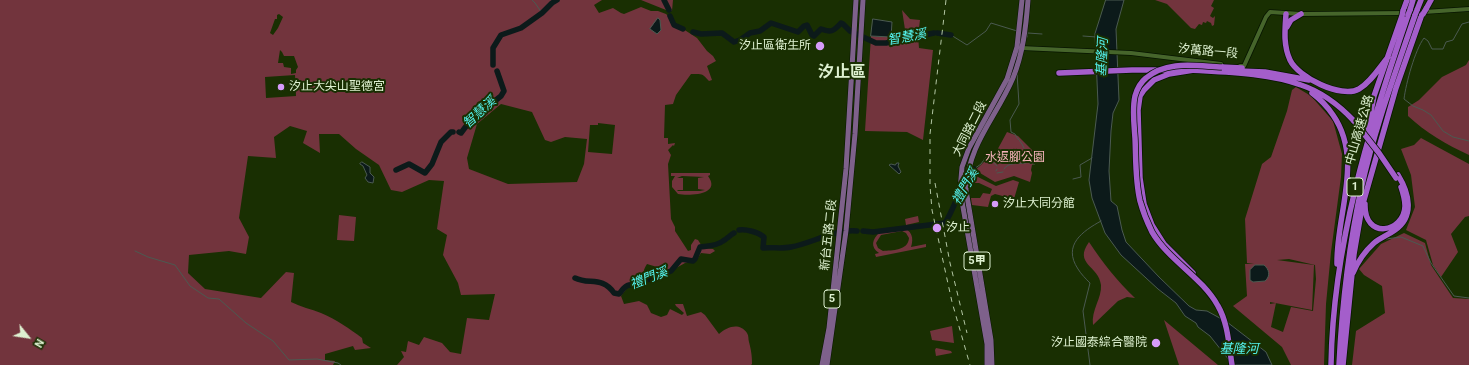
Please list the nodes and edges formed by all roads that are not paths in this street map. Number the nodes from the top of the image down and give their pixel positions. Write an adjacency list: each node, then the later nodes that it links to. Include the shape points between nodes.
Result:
1 (856, 0): 31 (main road, 新台五路二段 / 5, via 846,168 829,328)
2 (862, 0): 32 (main road, 新台五路二段 / 5, via 855,134 846,232)
3 (1022, 0): 15 (main road, 大同路二段 / 5甲)
4 (1028, 0): 15 (main road, 大同路二段 / 5甲)
5 (1407, 0): 12 (highway)
6 (1413, 0): 12 (highway, 中山高速公路 / 1)
7 (1421, 0): 11 (highway, 中山高速公路 / 1)
8 (1426, 0): 11 (highway)
9 (1431, 0): 11 (highway)
10 (1469, 9): 14 (street, 汐萬路一段, via 1398,14)
11 (1421, 12): 27 (highway); 37 (highway, 中山高速公路 / 1, via 1393,77 1362,184 1349,256)
12 (1406, 13): 18 (highway); 25 (highway, 中山高速公路 / 1)
13 (1286, 14): 14 (street, 汐萬路一段); 16 (highway); 17 (street, 汐萬路一段, via 1270,12 1244,66 1128,53)
14 (1301, 14): 16 (highway, via 1288,23)
15 (1023, 21): 17 (main road, 大同路二段 / 5甲); 17 (main road, 大同路二段 / 5甲, via 1018,40)
16 (1285, 33): 23 (highway, via 1291,62)
17 (1022, 47): 24 (main road, 大同路二段 / 5甲)
18 (1388, 57): 23 (highway, via 1365,84 1352,91 1336,90); 25 (highway, via 1374,96)
19 (1223, 69): 20 (highway); 22 (highway); 22 (highway, via 1244,68 1278,73); 35 (highway, bridge, via 1180,65 1154,73 1146,78 1137,90 1133,116 1137,180 1144,215 1159,242 1204,287 1218,305)
20 (1194, 70): 21 (highway); 35 (highway, bridge, via 1169,74 1154,80 1140,96 1140,178 1144,204 1152,225 1164,244 1209,288 1222,308 1228,327)
21 (1059, 73)
22 (1292, 80): 23 (highway); 26 (highway, bridge, via 1328,98 1356,120); 29 (highway, via 1314,94 1327,107 1338,124 1345,142 1348,168 1337,256)
23 (1314, 81)
24 (984, 126): 28 (main road, 大同路二段 / 5甲, via 974,150); 28 (main road, 大同路二段 / 5甲, via 962,167)
25 (1365, 150): 29 (highway, 中山高速公路 / 1)
26 (1397, 177): 27 (highway, via 1405,208 1402,217 1391,227 1380,229 1367,219); 30 (highway, via 1408,197 1405,218 1395,230 1367,249)
27 (1367, 189): 30 (highway, via 1356,240)
28 (963, 190): 33 (main road, 大同路二段 / 5甲, via 962,198 986,344); 34 (main road, 大同路二段 / 5甲, via 991,340)
29 (1338, 276): 36 (highway, 中山高速公路 / 1, via 1331,333)
30 (1352, 277): 38 (highway)
31 (822, 365)
32 (827, 365)
33 (987, 365)
34 (992, 365)
35 (1233, 365)
36 (1331, 365)
37 (1339, 365)
38 (1343, 365)

